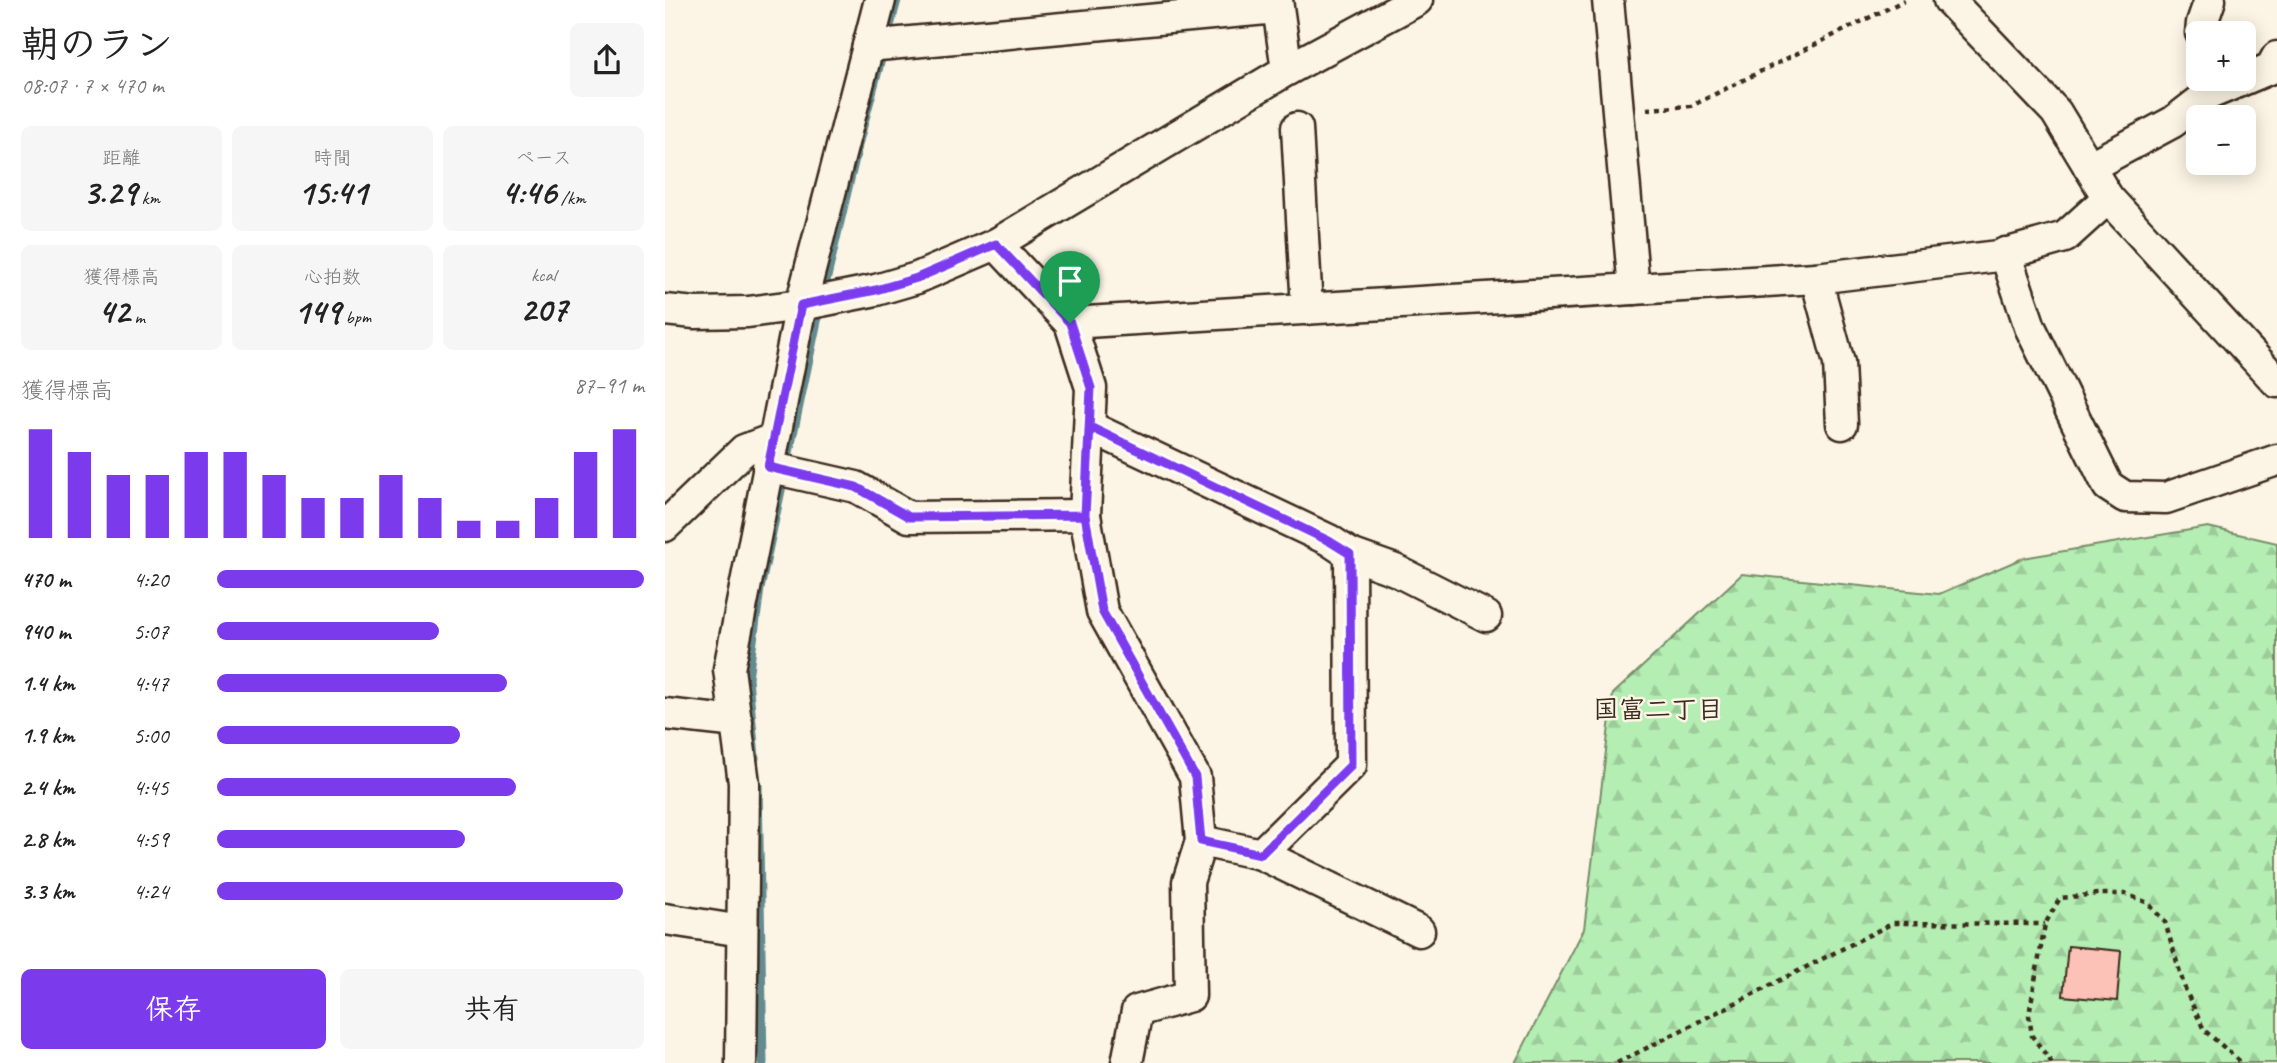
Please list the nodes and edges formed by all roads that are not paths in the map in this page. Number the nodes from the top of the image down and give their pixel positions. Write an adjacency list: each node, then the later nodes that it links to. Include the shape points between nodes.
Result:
1 (880, 0): 8 (street)
2 (1417, 0): 10 (street)
3 (1608, 0): 19 (street)
4 (1949, 0): 14 (street, via 2056,112)
5 (2210, 0): 7 (street)
6 (1277, 4): 8 (street); 10 (street)
7 (2204, 21)
8 (880, 45): 20 (street)
9 (2277, 57): 11 (street, via 2271,68)
10 (1287, 69): 16 (street)
11 (2256, 72)
12 (2203, 91): 14 (street, via 2173,122)
13 (1297, 128): 21 (street)
14 (2089, 167): 15 (street)
15 (2108, 198): 17 (street, via 2065,237); 24 (street)
16 (996, 244): 20 (street, via 917,278); 23 (street)
17 (2005, 253): 18 (street); 27 (street, via 2030,327 2108,486 2125,498 2166,498)
18 (1817, 278): 19 (street); 25 (street, via 1839,363)
19 (1634, 289): 21 (street)
20 (814, 302): 22 (street, via 747,312); 28 (street)
21 (1307, 309): 23 (street)
22 (665, 310)
23 (1070, 323): 26 (street, via 1091,388)
24 (2277, 382)
25 (1842, 424)
26 (1090, 427): 29 (street); 31 (street)
27 (2277, 460)
28 (777, 462): 29 (street, via 856,487 909,517); 30 (street, via 744,450); 34 (street, via 729,669)
29 (1085, 515): 35 (street, via 1102,611 1195,777)
30 (665, 526)
31 (1350, 554): 32 (street, via 1395,570); 36 (street, via 1351,765)
32 (1486, 616)
33 (665, 714): 34 (street)
34 (737, 722): 38 (street, via 744,783)
35 (1201, 841): 36 (street); 41 (street, via 1188,882 1190,996 1137,1012)
36 (1261, 854): 39 (street)
37 (665, 919): 38 (street)
38 (742, 931): 40 (street)
39 (1419, 931)
40 (741, 1063)
41 (1127, 1063)

